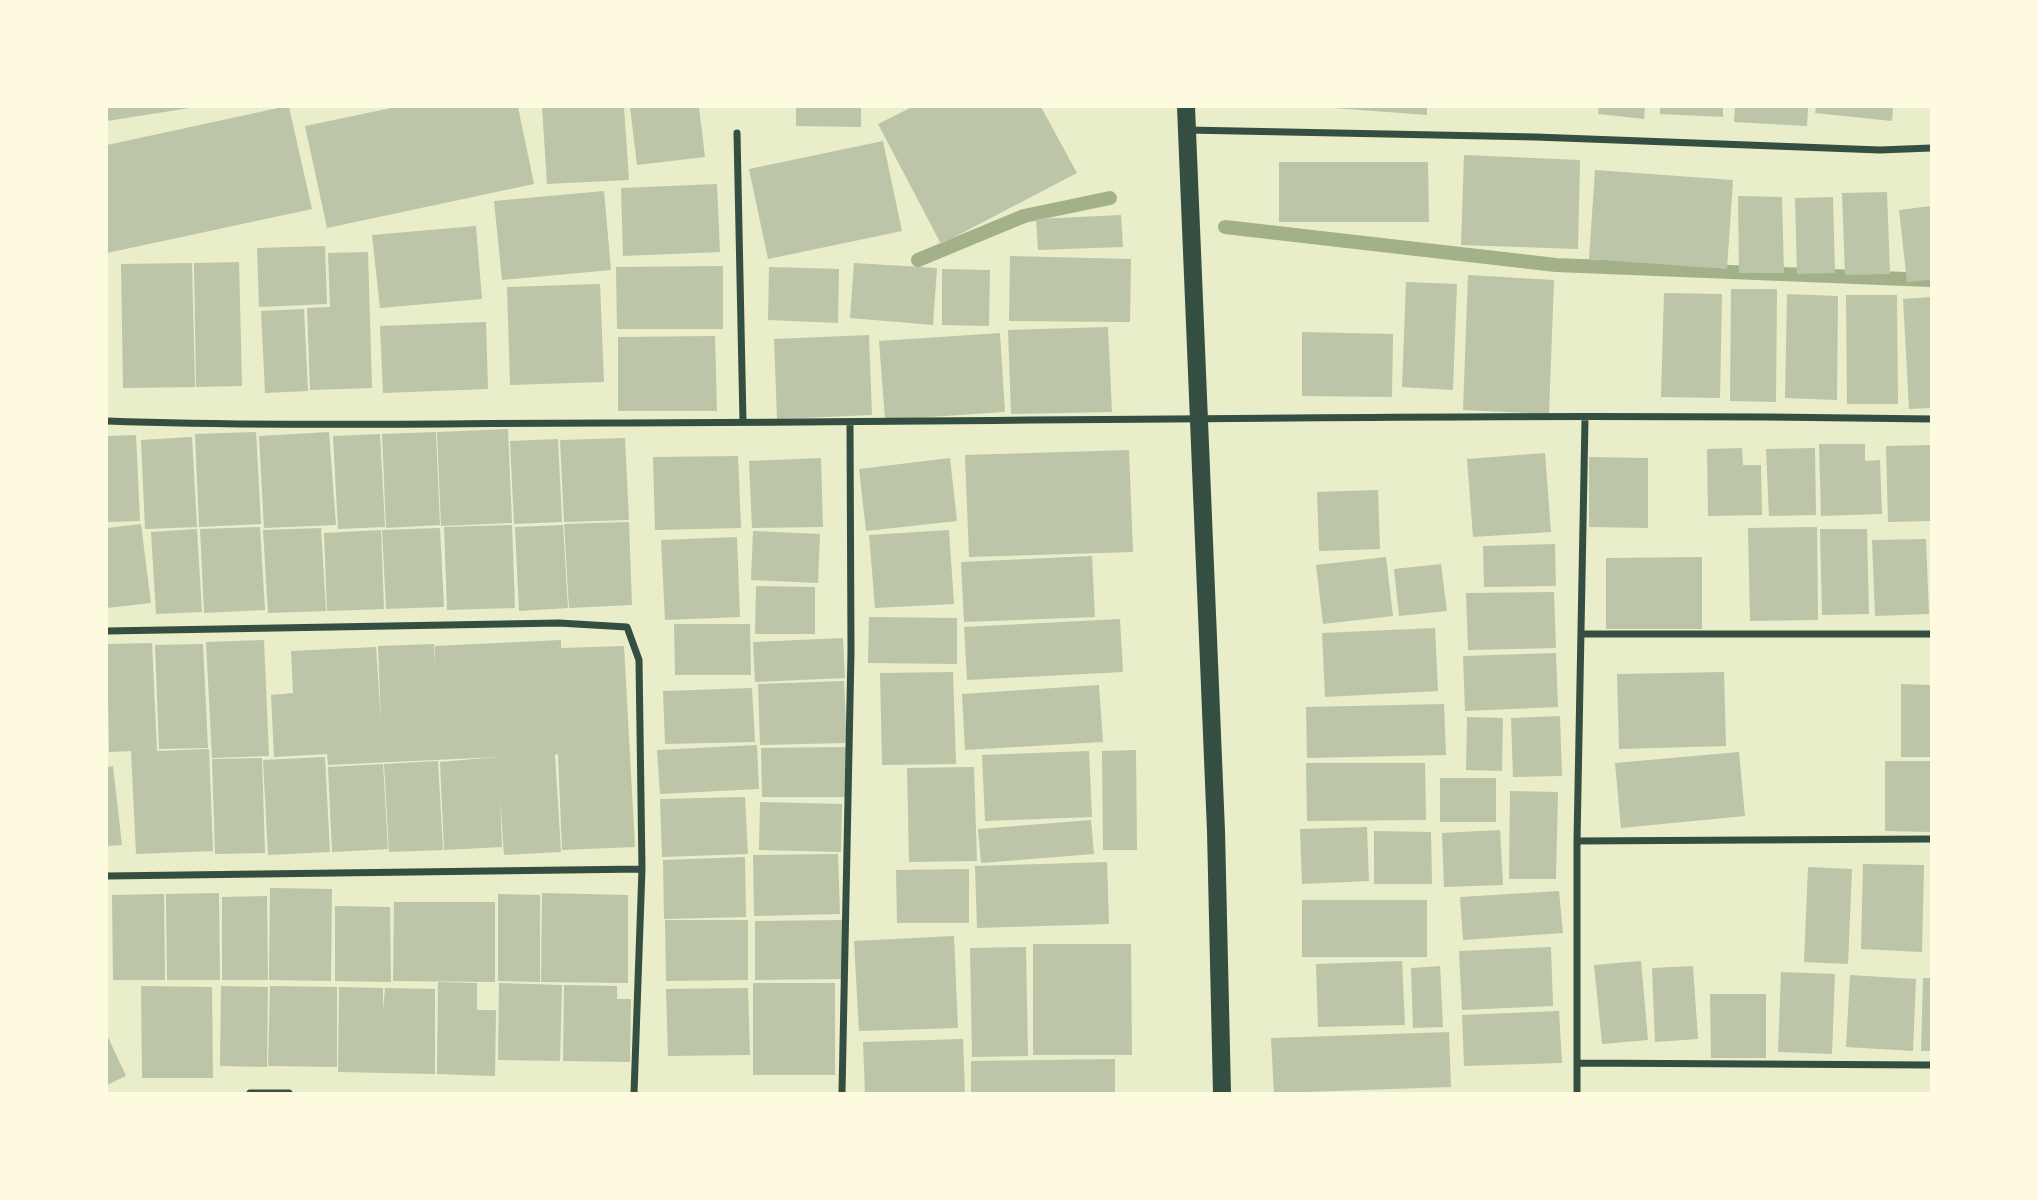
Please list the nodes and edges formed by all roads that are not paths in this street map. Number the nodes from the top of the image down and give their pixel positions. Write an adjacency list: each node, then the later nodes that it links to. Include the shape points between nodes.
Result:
1 (1185, 107): 2 (main road)
2 (1187, 130): 4 (street); 5 (main road)
3 (737, 133): 9 (street)
4 (1931, 148)
5 (1197, 418): 6 (street); 10 (street); 24 (main road, via 1216,831)
6 (1585, 419): 7 (street, via 1654,415); 12 (street)
7 (1931, 419)
8 (107, 422): 9 (street)
9 (743, 422): 10 (street)
10 (850, 424): 23 (street, via 851,652)
11 (107, 631): 16 (street, via 559,623 627,627 639,660)
12 (1581, 634): 13 (street); 15 (street)
13 (1931, 634)
14 (1931, 839): 15 (street)
15 (1577, 841): 18 (street)
16 (642, 869): 17 (street); 22 (street)
17 (107, 876)
18 (1577, 1063): 19 (street); 25 (street)
19 (1931, 1065)
20 (250, 1093): 21 (street)
21 (289, 1093)
22 (634, 1093)
23 (842, 1093)
24 (1222, 1093)
25 (1577, 1093)

